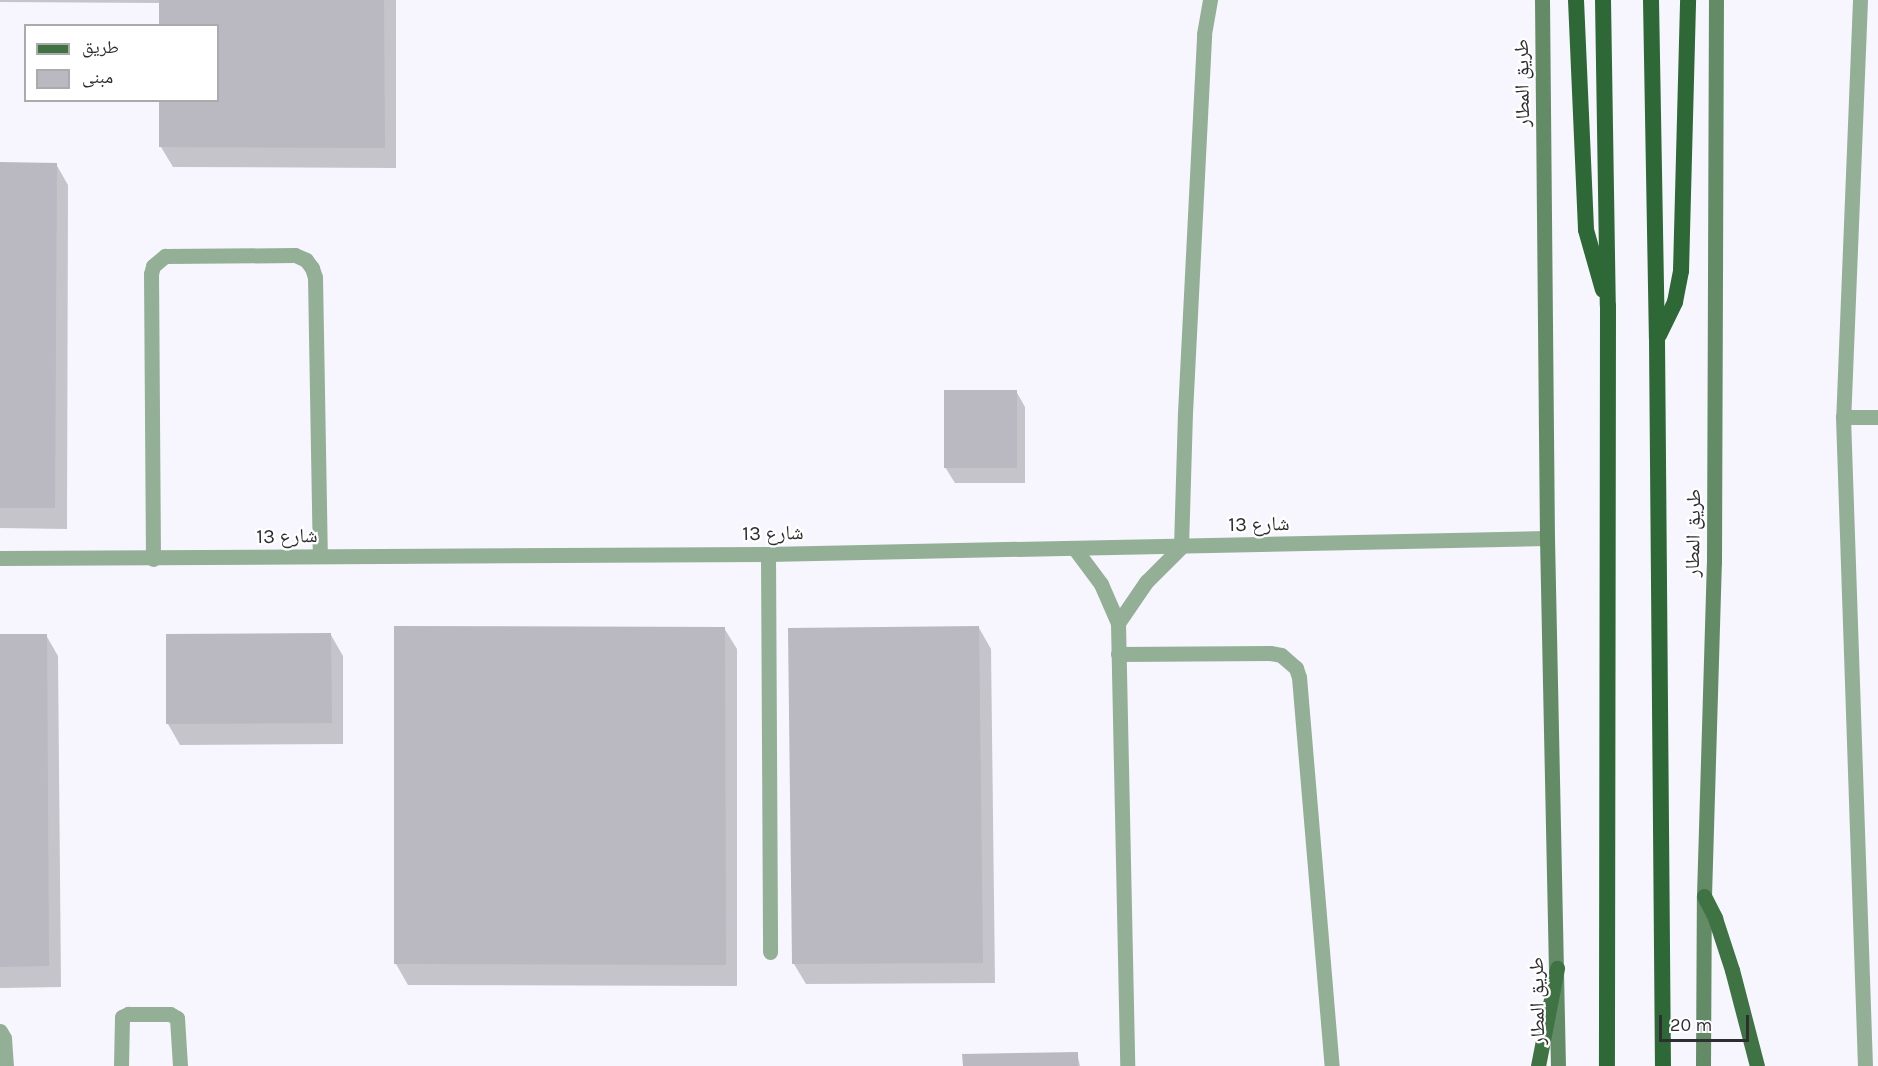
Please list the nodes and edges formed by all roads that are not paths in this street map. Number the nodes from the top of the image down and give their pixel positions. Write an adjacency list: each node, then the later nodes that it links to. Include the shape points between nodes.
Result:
1 (1210, 0): 14 (street, via 1204,34)
2 (1542, 0): 13 (main road, طريق المطار)
3 (1576, 0): 9 (highway, via 1586,230)
4 (1603, 0): 9 (highway)
5 (1651, 0): 10 (highway, طريق المطار)
6 (1688, 0): 10 (highway, via 1681,271 1676,302)
7 (1716, 0): 22 (main road, طريق المطار, via 1714,563)
8 (1860, 0): 11 (street)
9 (1608, 306): 33 (highway)
10 (1657, 339): 34 (highway, طريق المطار)
11 (1843, 417): 12 (street); 37 (street)
12 (1878, 417)
13 (1547, 538): 14 (street, شارع 13); 24 (main road, طريق المطار)
14 (1181, 547): 15 (street, شارع 13); 20 (street, via 1146,582)
15 (1074, 549): 16 (street, شارع 13); 20 (street, via 1101,584)
16 (768, 554): 17 (street, شارع 13); 23 (street)
17 (320, 556): 19 (street, شارع 13); 19 (street, via 312,268 295,255 165,256 158,259 151,274)
18 (0, 558): 19 (street, شارع 13)
19 (153, 559)
20 (1118, 623): 21 (street)
21 (1118, 654): 29 (street); 30 (street, via 1270,653 1281,655 1296,668)
22 (1704, 896): 35 (main road, طريق المطار); 36 (main road, via 1732,970)
23 (770, 952)
24 (1557, 968): 31 (main road); 32 (main road, طريق المطار)
25 (0, 1031): 26 (street)
26 (6, 1066)
27 (121, 1066): 28 (street, via 122,1017 170,1014 177,1018)
28 (180, 1066)
29 (1127, 1066)
30 (1332, 1066)
31 (1538, 1066)
32 (1558, 1066)
33 (1607, 1066)
34 (1663, 1066)
35 (1703, 1066)
36 (1757, 1066)
37 (1865, 1066)

